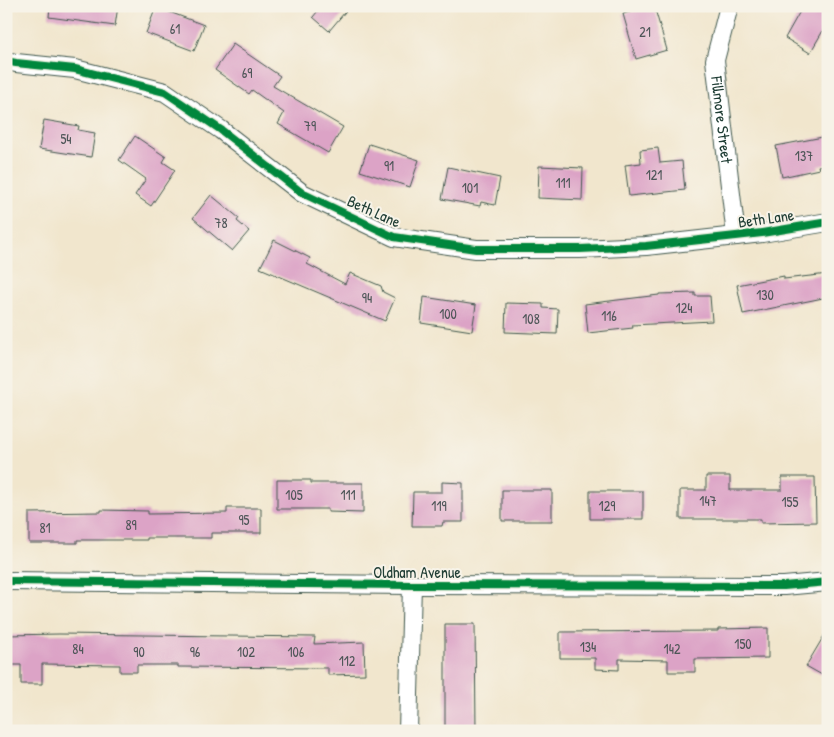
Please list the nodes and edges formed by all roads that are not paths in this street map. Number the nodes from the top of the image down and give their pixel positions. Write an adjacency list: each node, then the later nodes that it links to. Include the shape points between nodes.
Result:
1 (730, 6): 4 (street, Fillmore Street, via 715,60)
2 (6, 61): 4 (street, Beth Lane, via 75,69 164,92 221,130 302,193 394,237 476,249 570,249 646,246)
3 (828, 222): 4 (street, Beth Lane)
4 (736, 236)
5 (6, 581): 7 (street, Oldham Avenue)
6 (828, 582): 7 (street, Oldham Avenue, via 784,586)
7 (412, 586): 8 (street)
8 (408, 731)

